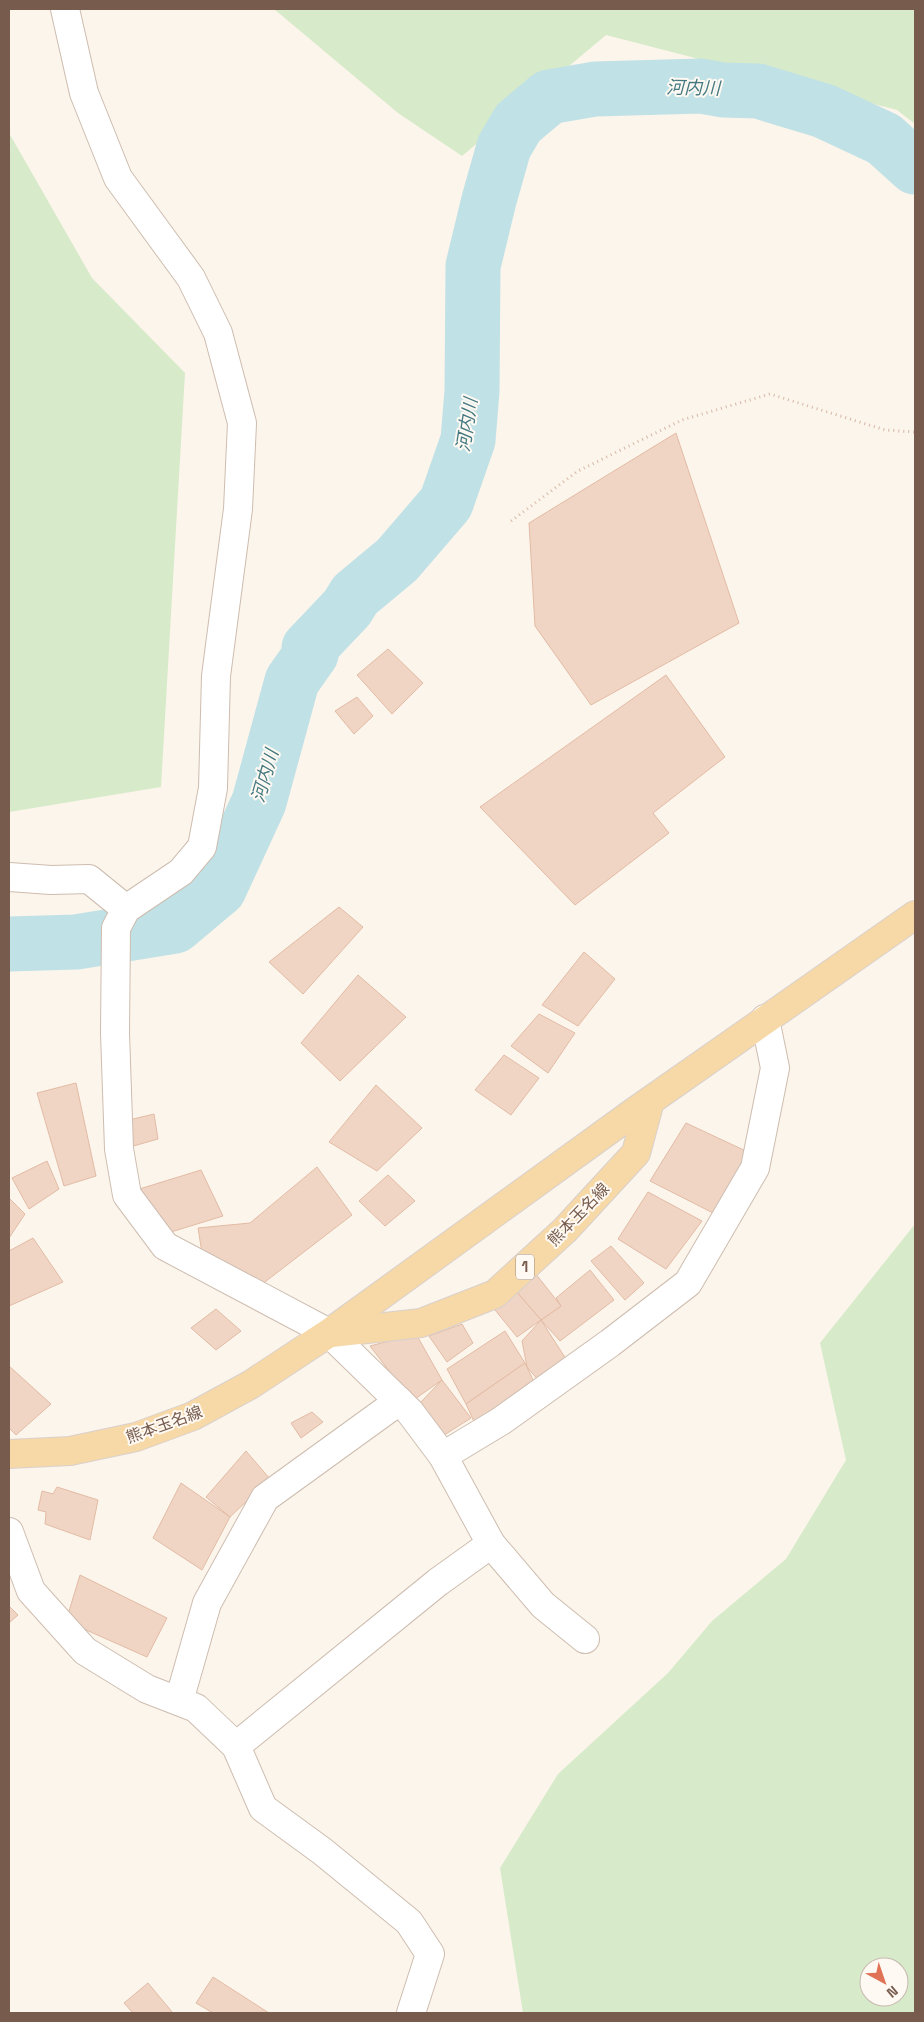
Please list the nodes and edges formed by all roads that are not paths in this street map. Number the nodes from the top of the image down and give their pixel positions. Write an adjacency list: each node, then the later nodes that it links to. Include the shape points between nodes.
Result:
1 (65, 9): 3 (street, via 84,93 118,178 191,278 218,333 242,423 238,509 216,676 213,788 202,847 181,872)
2 (9, 877): 3 (street, via 89,879)
3 (126, 909): 7 (street, via 116,928 115,1033 119,1149 127,1195 165,1246)
4 (915, 916): 5 (main road, 熊本玉名線 / 1)
5 (765, 1019): 6 (main road, 熊本玉名線 / 1); 10 (street, via 775,1068 755,1168 688,1283 501,1422)
6 (650, 1101): 7 (main road, 熊本玉名線 / 1); 7 (main road, 熊本玉名線 / 1, via 636,1153 565,1230 495,1294 421,1323)
7 (329, 1333): 8 (street); 9 (main road, 熊本玉名線 / 1, via 250,1385 193,1416 136,1437 70,1451)
8 (399, 1401): 10 (street); 14 (street, via 265,1498 207,1603)
9 (9, 1454)
10 (443, 1456): 12 (street)
11 (9, 1532): 14 (street, via 31,1591 85,1651 147,1689)
12 (491, 1544): 13 (street, via 543,1605); 15 (street, via 438,1582)
13 (585, 1639)
14 (179, 1701): 15 (street, via 196,1708)
15 (236, 1746): 16 (street, via 263,1808 409,1922 430,1954)
16 (411, 2013)

